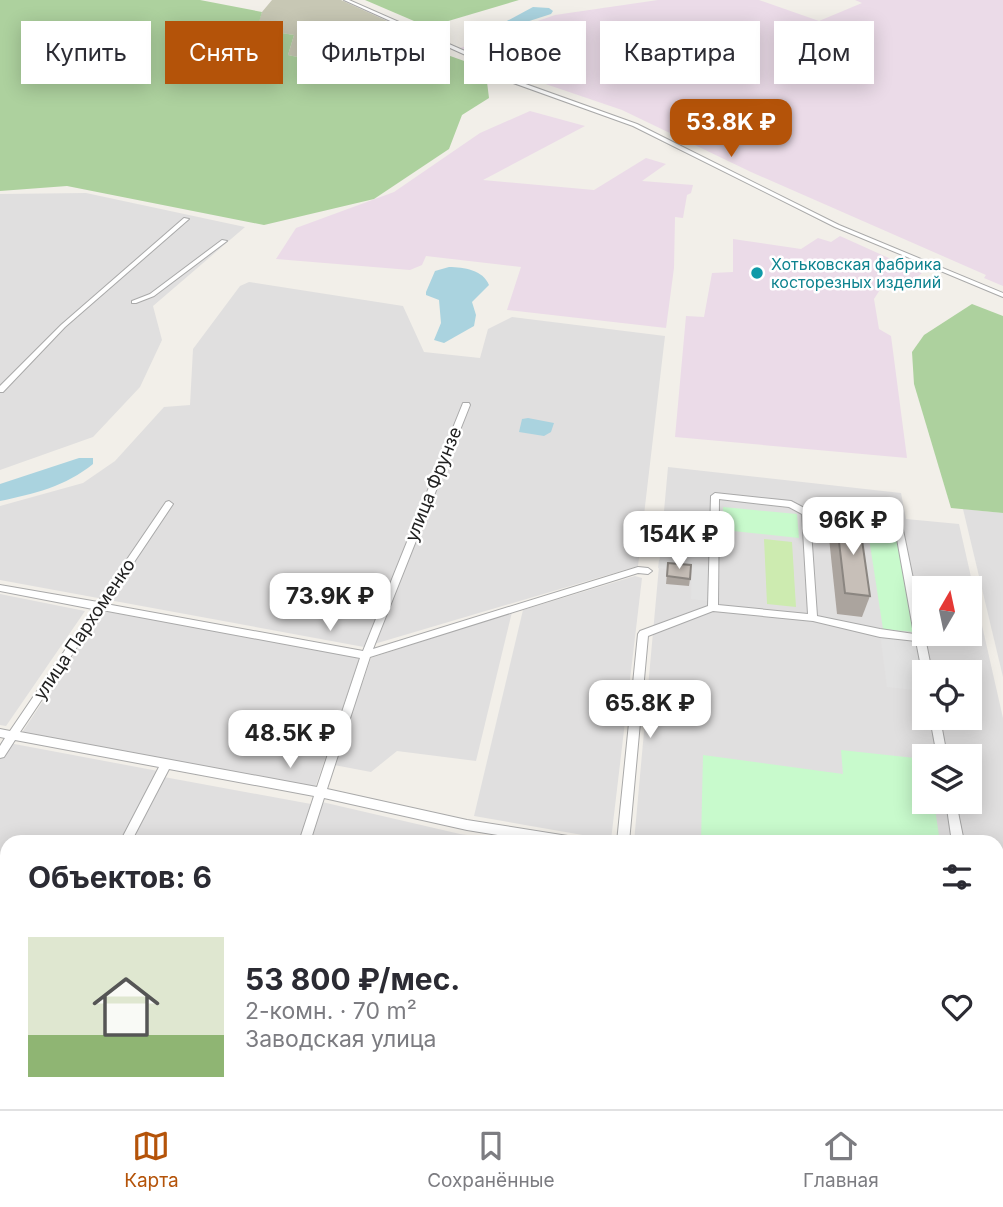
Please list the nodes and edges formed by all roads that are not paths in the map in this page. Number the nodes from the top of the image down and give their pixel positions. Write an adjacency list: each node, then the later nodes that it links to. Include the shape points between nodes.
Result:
1 (346, 0): 4 (street, via 476,58 493,74 635,125 838,226)
2 (186, 219): 6 (street, via 63,326)
3 (224, 241): 5 (street, via 152,295)
4 (1003, 295)
5 (134, 302)
6 (0, 390)
7 (466, 405): 19 (street, улица Фрунзе)
8 (169, 504): 15 (street, улица Пархоменко)
9 (806, 513): 10 (street); 16 (street, via 791,504 715,496); 17 (street)
10 (857, 516)
11 (898, 523): 14 (street)
12 (649, 571): 19 (street, via 625,574)
13 (0, 588): 15 (street)
14 (912, 596)
15 (99, 607): 19 (street); 21 (street, улица Пархоменко)
16 (713, 608): 17 (street); 29 (street, via 643,634)
17 (813, 618): 18 (street)
18 (912, 637)
19 (366, 655): 24 (street, улица Фрунзе)
20 (0, 733): 21 (street)
21 (12, 735): 22 (street, улица Пархоменко); 23 (street)
22 (0, 754)
23 (166, 764): 24 (street); 26 (street)
24 (320, 792): 27 (street, улица Фрунзе); 28 (street)
25 (953, 814): 30 (street)
26 (129, 835)
27 (306, 835)
28 (503, 835)
29 (624, 835)
30 (957, 835)

